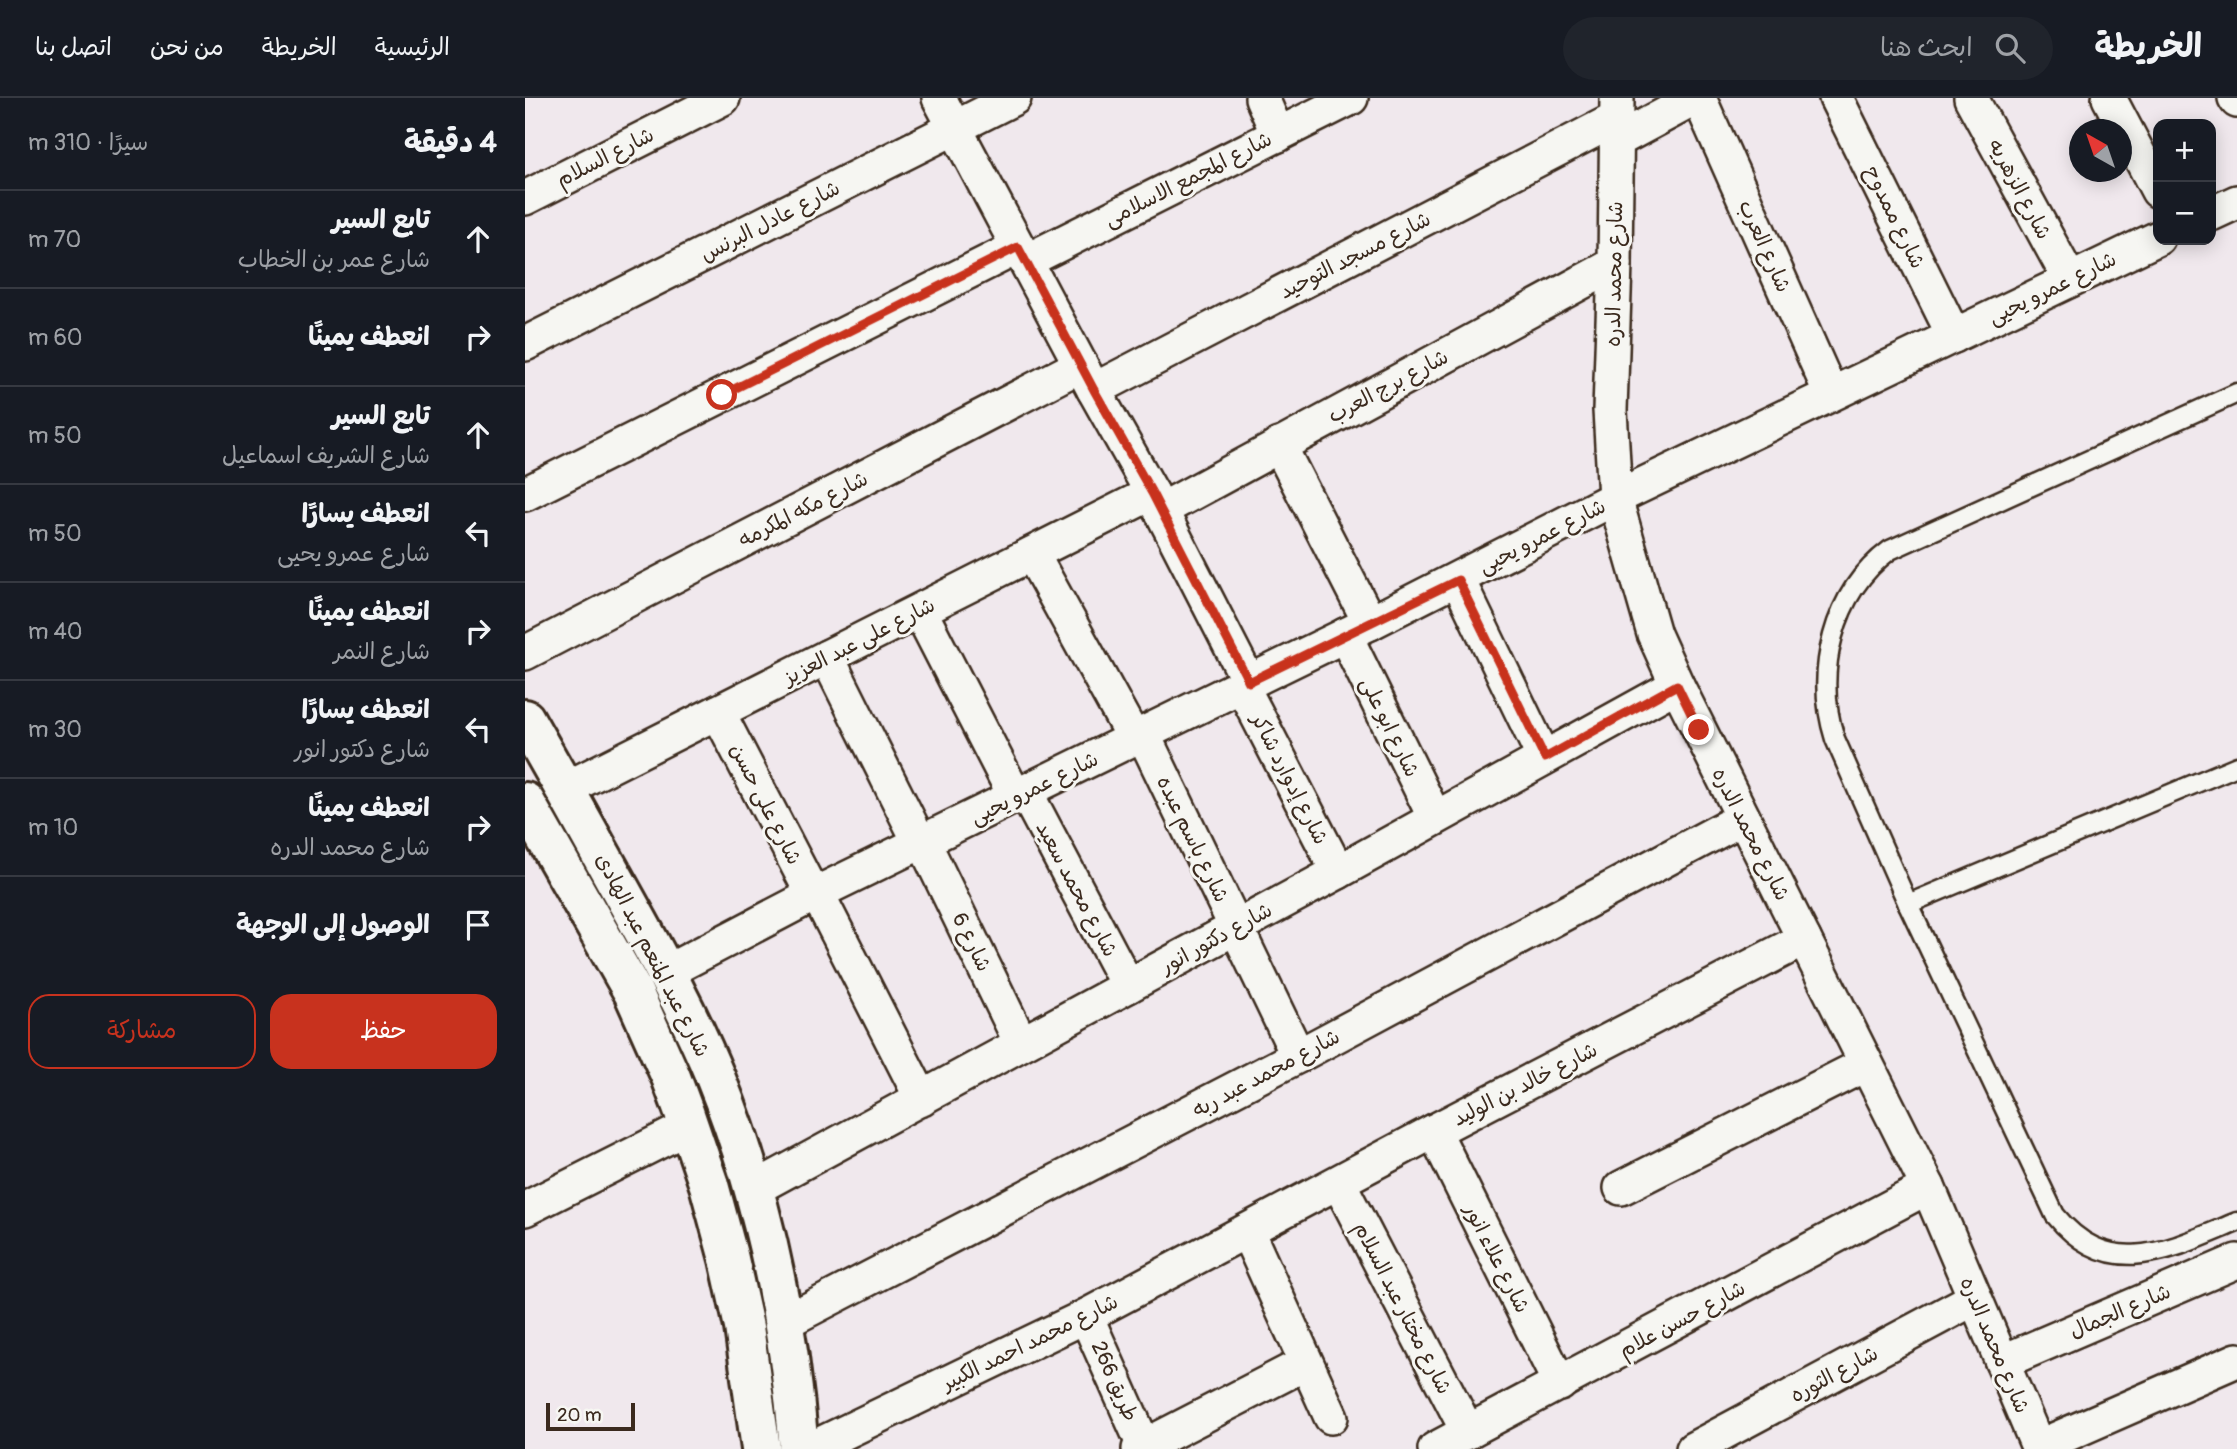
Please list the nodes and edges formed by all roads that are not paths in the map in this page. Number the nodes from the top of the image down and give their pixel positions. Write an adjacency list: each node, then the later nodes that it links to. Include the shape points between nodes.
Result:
1 (723, 98): 14 (street, شارع السلام)
2 (939, 98): 11 (street, شارع إدوارد شاكر)
3 (1014, 98): 11 (street, شارع عادل البرنس)
4 (1262, 98): 12 (street)
5 (1351, 98): 12 (street, شارع المجمع الاسلامى)
6 (1697, 98): 10 (street, شارع مسجد التوحيد); 25 (street, شارع العرب)
7 (1836, 98): 21 (street, شارع ممدوح)
8 (1971, 98): 20 (street, شارع الزهريه)
9 (2109, 98): 13 (street)
10 (1616, 120): 19 (street, شارع محمد الدره); 23 (street, شارع مسجد التوحيد)
11 (956, 128): 18 (street, شارع إدوارد شاكر); 22 (street, شارع عادل البرنس)
12 (1278, 135): 18 (street, شارع المجمع الاسلامى)
13 (2153, 182)
14 (525, 198)
15 (2237, 202): 16 (street)
16 (2216, 212)
17 (2153, 239): 20 (street, شارع عمرو يحيى)
18 (1022, 254): 23 (street, شارع إدوارد شاكر); 27 (street, شارع المجمع الاسلامى)
19 (1615, 264): 26 (street, شارع برج العرب); 28 (street, شارع محمد الدره, via 1610,410)
20 (2070, 280): 21 (street, شارع عمرو يحيى)
21 (1954, 336): 25 (street, شارع عمرو يحيى)
22 (525, 344)
23 (1087, 377): 29 (street, شارع إدوارد شاكر); 34 (street, شارع مكه المكرمه)
24 (2237, 393): 51 (lane, via 1890,550 1866,570 1847,596 1826,672 1829,718)
25 (1831, 394): 28 (street, شارع عمرو يحيى)
26 (1279, 445): 29 (street, شارع برج العرب); 33 (street, شارع ابو على)
27 (525, 494)
28 (1615, 498): 31 (street, شارع عمرو يحيى); 37 (street, شارع محمد الدره, via 1654,634)
29 (1156, 501): 30 (street, شارع على عبد العزيز); 36 (street, شارع إدوارد شاكر)
30 (1032, 554): 32 (street, شارع على عبد العزيز); 40 (street, شارع باسم عبده)
31 (1458, 580): 33 (street, شارع عمرو يحيى); 41 (street)
32 (920, 611): 35 (street, شارع على عبد العزيز); 44 (street, شارع محمد سعيد)
33 (1358, 629): 36 (street, شارع عمرو يحيى); 46 (street, شارع ابو على)
34 (525, 653)
35 (827, 657): 38 (street, شارع على عبد العزيز); 48 (street, شارع 6)
36 (1245, 684): 40 (street, شارع عمرو يحيى); 49 (street, شارع إدوارد شاكر)
37 (1677, 685): 41 (street, شارع دكتور انور); 47 (street, شارع محمد الدره)
38 (718, 712): 43 (street, شارع على عبد العزيز); 50 (street, شارع على حسن)
39 (525, 719): 43 (street, شارع عبد المنعم عبد الهادى)
40 (1139, 737): 44 (street, شارع عمرو يحيى); 52 (street, شارع باسم عبده)
41 (1545, 758): 46 (street, شارع دكتور انور)
42 (2237, 766): 51 (lane)
43 (565, 789): 54 (street, شارع عبد المنعم عبد الهادى)
44 (1021, 795): 48 (street, شارع عمرو يحيى); 55 (street, شارع محمد سعيد)
45 (525, 802): 60 (street, شارع عبد المنعم عبد الهادى, via 632,992)
46 (1435, 818): 49 (street, شارع دكتور انور)
47 (1743, 818): 53 (street, شارع محمد الدره); 57 (street, شارع محمد عبد ربه)
48 (922, 842): 50 (street, شارع عمرو يحيى); 56 (street, شارع 6)
49 (1338, 872): 52 (street, شارع دكتور انور)
50 (815, 894): 54 (street, شارع عمرو يحيى); 59 (street, شارع على حسن)
51 (1908, 904): 67 (lane, via 2047,1200 2066,1228 2094,1248 2129,1256 2146,1255)
52 (1235, 927): 55 (street, شارع دكتور انور); 57 (street, شارع باسم عبده)
53 (1804, 939): 58 (street, شارع محمد الدره); 61 (street, شارع خالد بن الوليد)
54 (666, 972): 65 (street, شارع عبد المنعم عبد الهادى, via 716,1078)
55 (1128, 986): 56 (street, شارع دكتور انور)
56 (1021, 1043): 59 (street, شارع دكتور انور)
57 (1298, 1056): 72 (street, شارع محمد عبد ربه)
58 (1867, 1064): 63 (street, شارع محمد الدره); 64 (street)
59 (922, 1099): 65 (street, شارع دكتور انور)
60 (688, 1127): 66 (street); 82 (street, شارع عبد المنعم عبد الهادى, via 729,1259)
61 (1434, 1131): 62 (street, شارع خالد بن الوليد); 76 (street, شارع علاء انور)
62 (1339, 1183): 68 (street, شارع خالد بن الوليد); 78 (street, شارع مختار عبد السلام)
63 (1928, 1187): 70 (street, شارع محمد الدره); 76 (street, شارع حسن علام)
64 (1621, 1188)
65 (754, 1189): 72 (street, شارع عبد المنعم عبد الهادى)
66 (525, 1209)
67 (2237, 1222)
68 (1247, 1231): 71 (street, شارع محمد احمد الكبير); 75 (street)
69 (2237, 1261): 74 (street, شارع الجمال)
70 (1975, 1298): 74 (street, شارع محمد الدره); 79 (street, شارع الثوره)
71 (1086, 1316): 80 (street, طريق 266); 84 (street, شارع محمد احمد الكبير)
72 (785, 1322): 83 (street, شارع عبد المنعم عبد الهادى)
73 (2237, 1360): 81 (street)
74 (2002, 1362): 81 (street, شارع محمد الدره)
75 (1306, 1363): 77 (street); 80 (street)
76 (1560, 1384): 78 (street, شارع حسن علام)
77 (1331, 1416)
78 (1468, 1432): 85 (street, شارع حسن علام)
79 (1713, 1444)
80 (1142, 1448)
81 (2039, 1448)
82 (761, 1449)
83 (799, 1449)
84 (810, 1449)
85 (1435, 1449)

